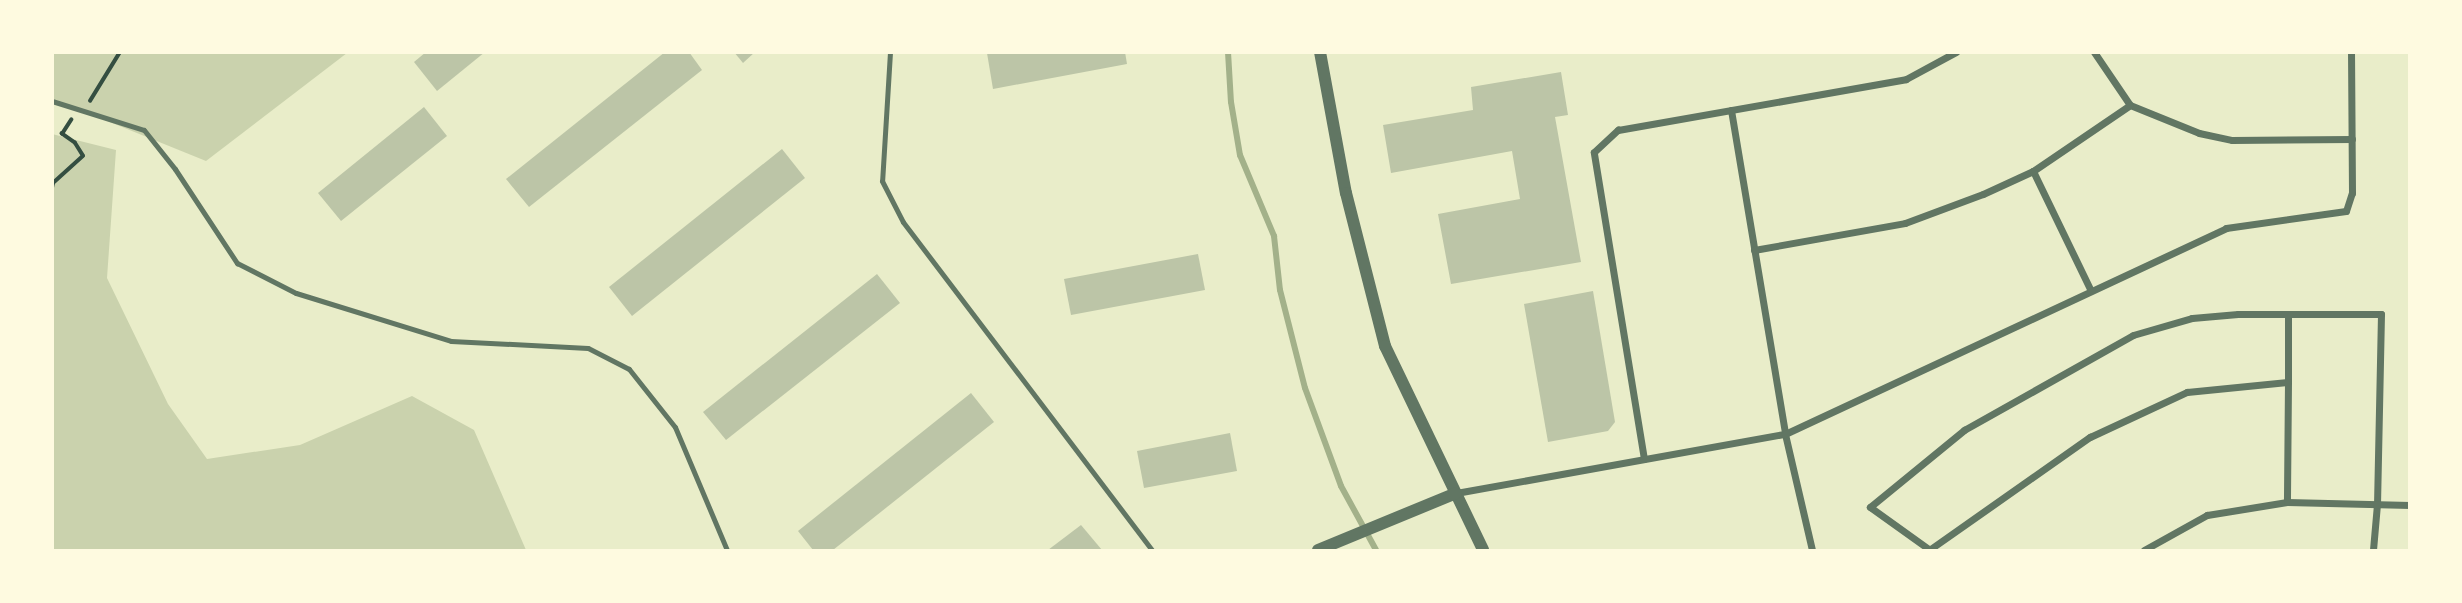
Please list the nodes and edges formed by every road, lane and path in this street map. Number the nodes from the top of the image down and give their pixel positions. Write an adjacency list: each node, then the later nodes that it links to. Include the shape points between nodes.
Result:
1 (890, 52): 23 (lane, via 883,181 904,222)
2 (1320, 52): 17 (street, via 1346,192 1385,346)
3 (1956, 52): 8 (street, via 1906,79)
4 (2094, 52): 7 (street)
5 (2351, 52): 9 (street)
6 (52, 101): 22 (lane, via 144,130 237,263 296,293 451,341 588,348 629,369 675,427)
7 (2130, 105): 9 (street, via 2199,133 2232,140); 10 (street)
8 (1731, 110): 11 (street); 16 (street, via 1618,130 1594,152)
9 (2352, 139): 12 (street, via 2352,193 2346,211 2226,228)
10 (2033, 171): 11 (street, via 1905,223); 12 (street)
11 (1754, 250): 15 (street)
12 (2091, 291): 15 (street)
13 (2288, 314): 14 (street); 19 (street, via 2381,314); 21 (street, via 2192,318 2133,335 1964,430 1870,507)
14 (2288, 382): 18 (street); 21 (street, via 2187,392 2090,437)
15 (1785, 434): 16 (street); 26 (street)
16 (1644, 459): 17 (street)
17 (1457, 493): 24 (street); 25 (street)
18 (2287, 502): 19 (street); 27 (street, via 2207,515)
19 (2377, 504): 20 (street); 28 (street)
20 (2410, 505)
21 (1929, 550)
22 (727, 551)
23 (1152, 551)
24 (1318, 551)
25 (1483, 551)
26 (1812, 551)
27 (2144, 551)
28 (2373, 551)

